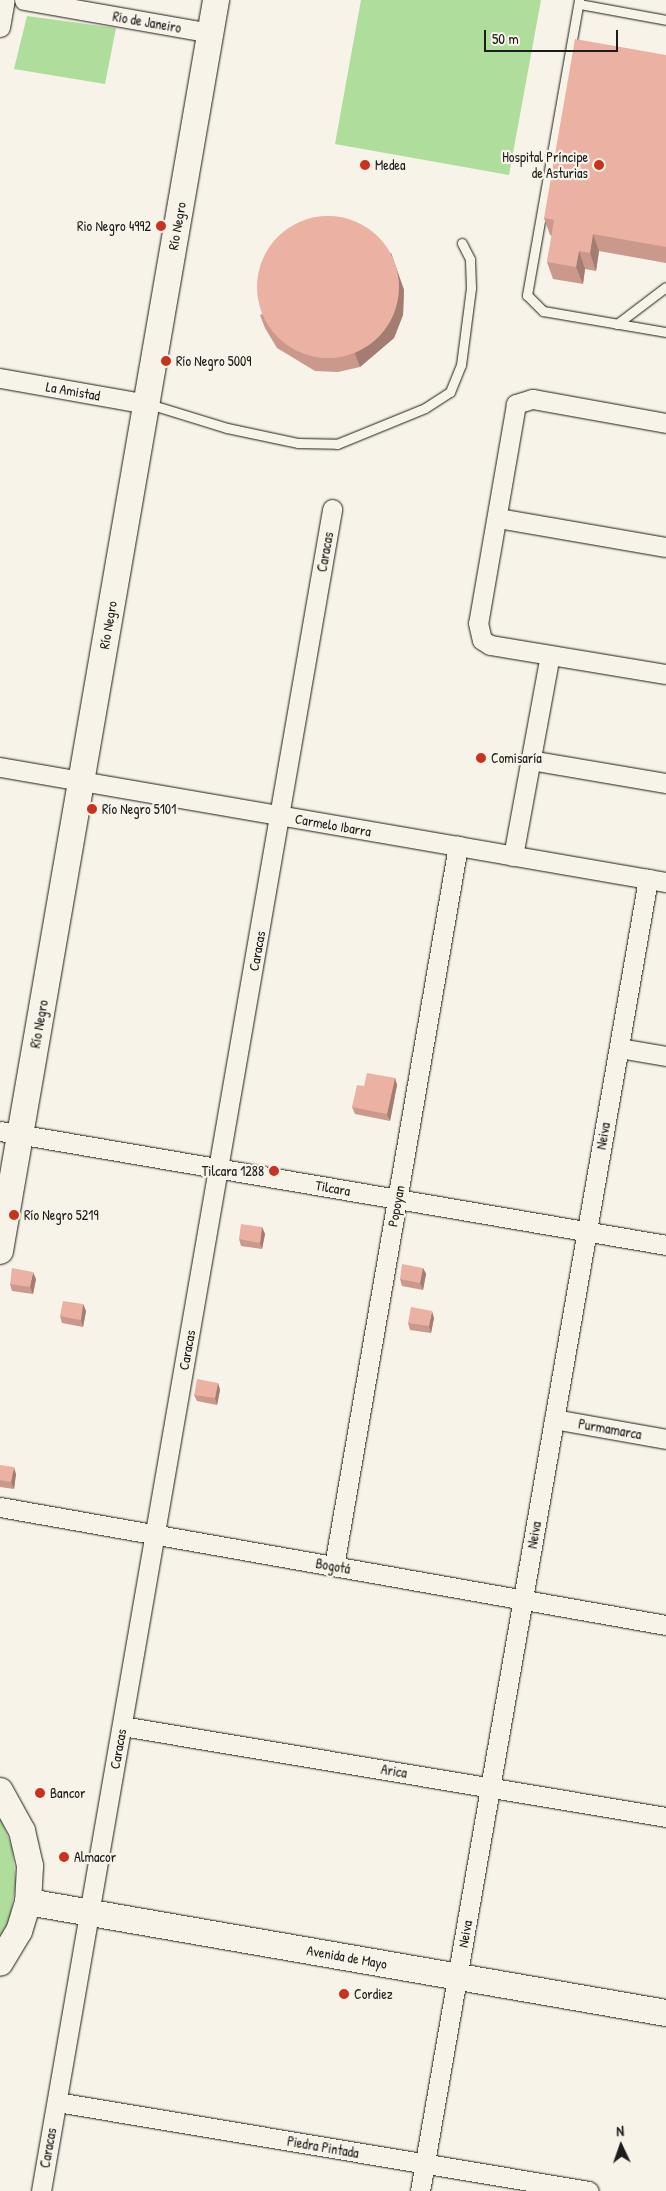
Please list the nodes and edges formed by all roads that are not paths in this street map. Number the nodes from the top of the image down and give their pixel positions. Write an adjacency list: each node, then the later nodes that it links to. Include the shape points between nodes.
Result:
1 (5, 0): 6 (street)
2 (24, 0): 7 (street, Rio de Janeiro)
3 (216, 0): 7 (main road, Río Negro)
4 (579, 2): 5 (lane); 10 (lane, via 527,294 543,311)
5 (666, 20)
6 (0, 27)
7 (211, 33): 13 (main road, Río Negro)
8 (462, 243): 13 (lane, via 470,259 471,288 461,366 450,392 425,408 338,444 298,443 227,428)
9 (666, 287): 10 (lane)
10 (617, 324): 11 (lane)
11 (666, 332)
12 (0, 378): 13 (street, La Amistad)
13 (147, 404): 22 (main road, Río Negro)
14 (666, 423): 16 (street, via 532,399 516,404)
15 (332, 509): 24 (street, Caracas)
16 (498, 518): 17 (street); 18 (street, via 478,634 490,645)
17 (666, 547)
18 (550, 655): 19 (street); 20 (street)
19 (666, 674)
20 (530, 760): 23 (street); 26 (street)
21 (0, 767): 22 (street, Carmelo Ibarra)
22 (81, 781): 24 (street, Carmelo Ibarra); 30 (main road, Río Negro)
23 (666, 783)
24 (281, 815): 25 (street, Carmelo Ibarra); 31 (street, Caracas)
25 (458, 846): 26 (street, Carmelo Ibarra); 32 (street, Popoyan)
26 (513, 856): 27 (street, Carmelo Ibarra)
27 (657, 881): 28 (street, Neiva)
28 (619, 1048): 29 (street); 33 (street, Neiva)
29 (666, 1056)
30 (10, 1132): 31 (street, Tilcara); 35 (main road, Río Negro)
31 (219, 1168): 32 (street, Tilcara); 39 (street, Caracas)
32 (397, 1199): 33 (street, Tilcara); 40 (street, Popoyan)
33 (587, 1231): 34 (street, Tilcara); 36 (street, Neiva)
34 (666, 1245)
35 (0, 1251)
36 (554, 1419): 37 (street, Purmamarca); 41 (street, Neiva)
37 (666, 1439)
38 (0, 1507): 39 (street, Bogotá)
39 (156, 1535): 40 (street, Bogotá); 43 (street, Caracas)
40 (334, 1566): 41 (street, Bogotá)
41 (523, 1599): 42 (street, Bogotá); 44 (street, Neiva)
42 (666, 1624)
43 (122, 1726): 44 (street, Arica); 48 (street, Caracas)
44 (490, 1787): 46 (street, Arica); 50 (street, Neiva)
45 (0, 1791): 47 (main road, via 22,1831 30,1866)
46 (666, 1817)
47 (28, 1902): 48 (main road, Avenida de Mayo); 49 (main road, via 19,1931)
48 (90, 1913): 50 (main road, Avenida de Mayo); 52 (street, Caracas)
49 (0, 1963)
50 (458, 1976): 51 (main road, Avenida de Mayo); 53 (street, Neiva)
51 (666, 2013)
52 (57, 2102): 53 (street, Piedra Pintada); 54 (street, Caracas)
53 (425, 2164): 55 (street, Neiva); 56 (street, Piedra Pintada)
54 (41, 2191)
55 (420, 2191)
56 (589, 2191)

